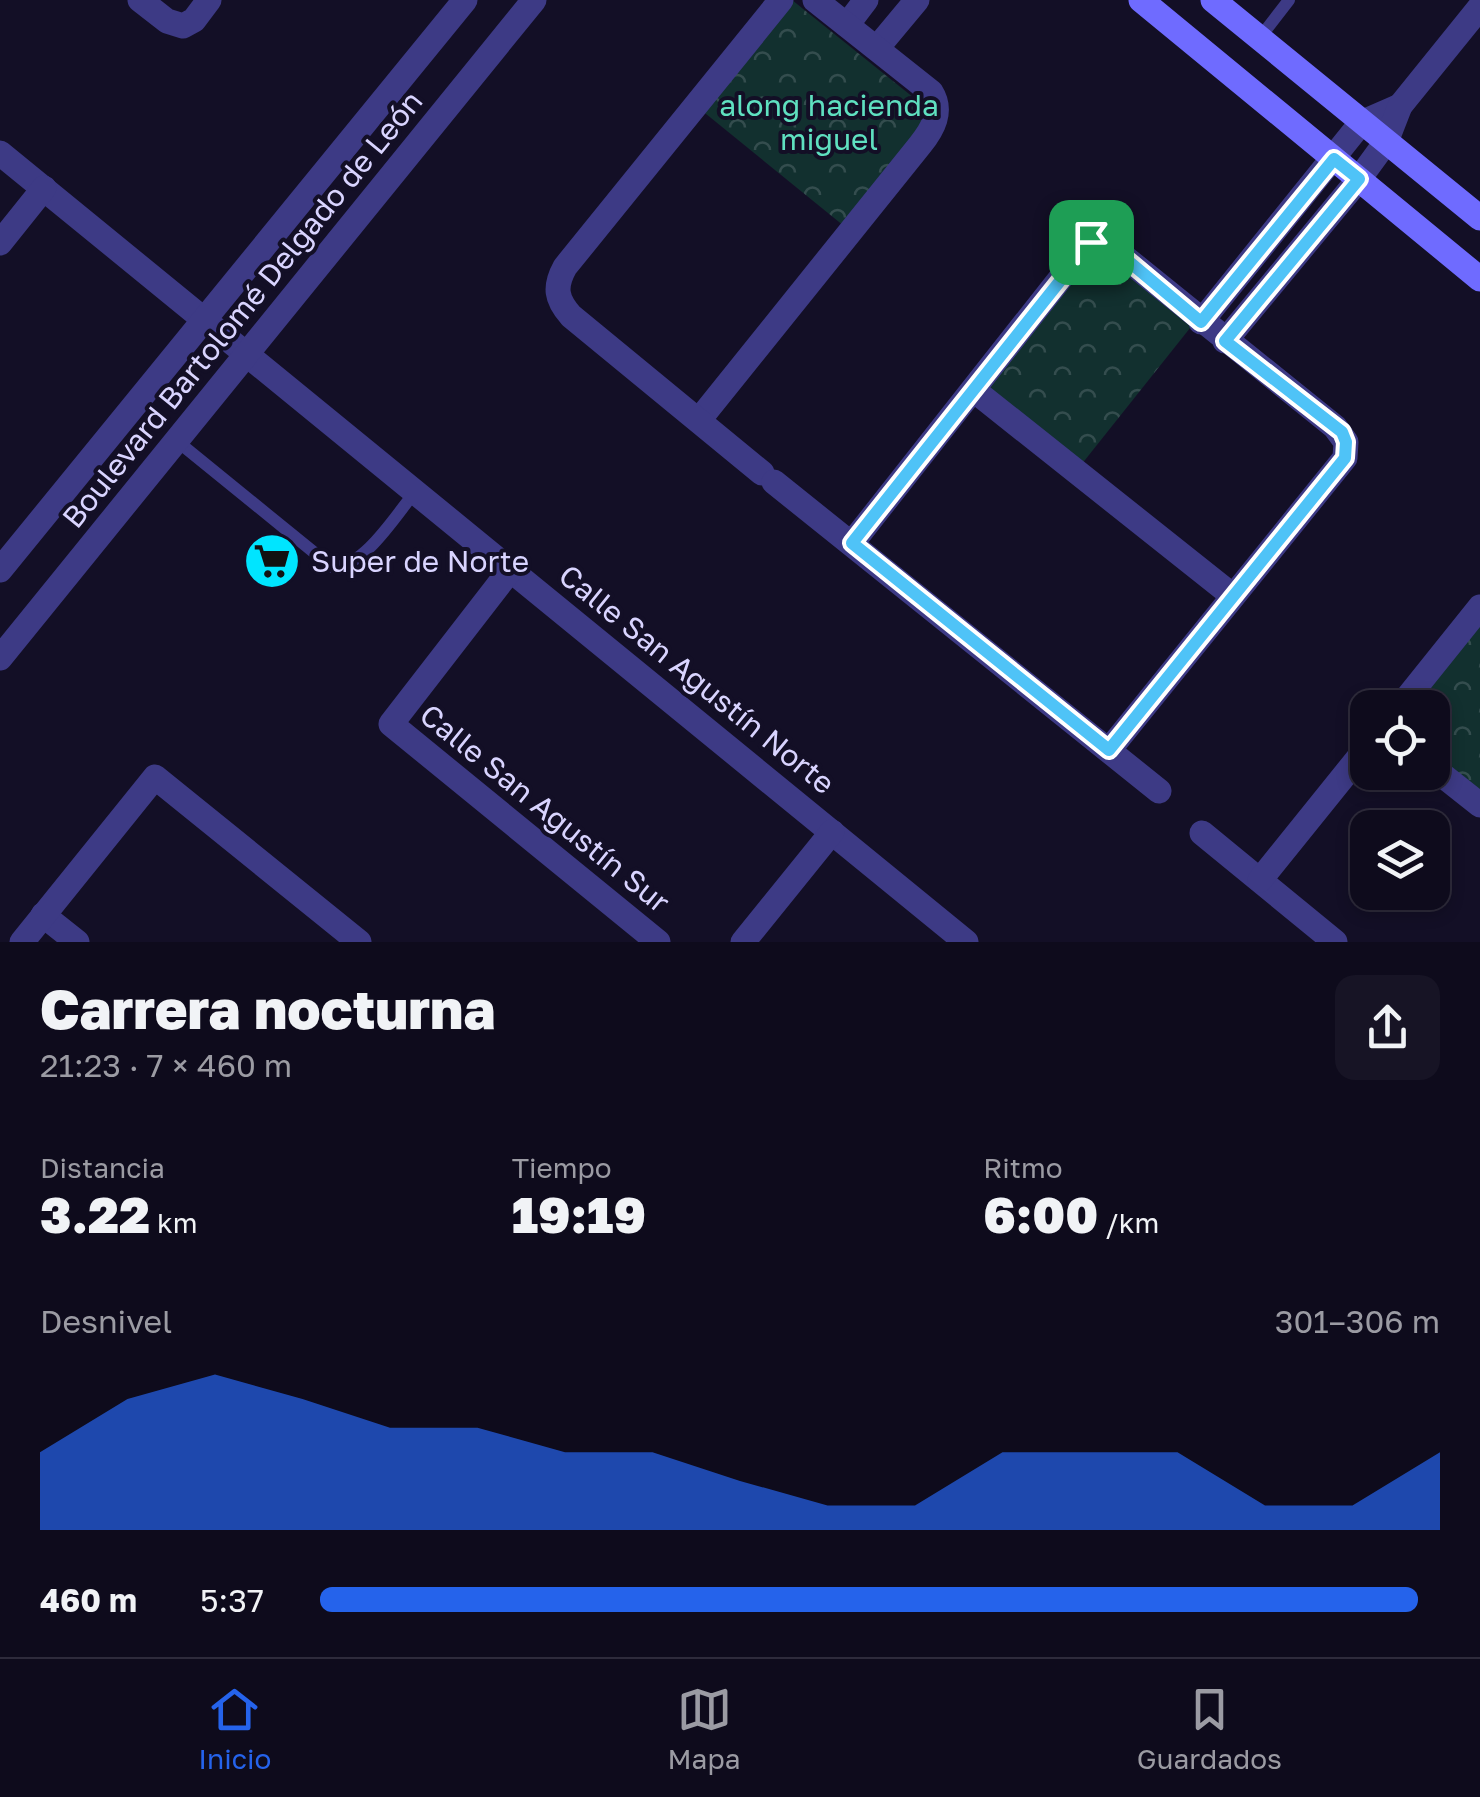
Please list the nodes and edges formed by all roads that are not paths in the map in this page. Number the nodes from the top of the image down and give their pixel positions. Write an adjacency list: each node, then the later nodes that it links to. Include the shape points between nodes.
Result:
1 (140, 0): 2 (street, via 179,26)
2 (209, 0)
3 (464, 0): 26 (street, Boulevard Bartolomé Delgado de León)
4 (534, 0): 29 (street, Boulevard Bartolomé Delgado de León)
5 (782, 0): 31 (street, via 558,281 556,293 571,316)
6 (815, 0): 13 (street)
7 (866, 0): 13 (street)
8 (916, 0): 15 (street)
9 (1141, 0): 20 (main road)
10 (1213, 0): 14 (main road)
11 (1289, 0): 14 (lane)
12 (1480, 7): 16 (street)
13 (847, 25): 15 (street)
14 (1259, 39): 17 (main road)
15 (876, 48): 31 (street, via 936,99 930,133)
16 (1400, 106): 17 (street); 18 (street)
17 (1362, 123): 18 (main road); 20 (street)
18 (1386, 142): 21 (street); 23 (main road)
19 (0, 153): 22 (street, Calle San Agustín Norte)
20 (1334, 159): 21 (main road); 27 (street)
21 (1359, 179): 25 (main road); 28 (street)
22 (44, 188): 24 (street); 26 (street, Calle San Agustín Norte)
23 (1480, 218)
24 (0, 244)
25 (1480, 280)
26 (204, 318): 29 (street, Calle San Agustín Norte); 36 (street, Boulevard Bartolomé Delgado de León)
27 (1201, 322): 28 (street); 30 (street, via 1096,240)
28 (1225, 341): 37 (street, via 1342,432 1346,442 1345,458)
29 (246, 353): 32 (street, Boulevard Bartolomé Delgado de León); 33 (street, Calle San Agustín Norte)
30 (975, 391): 34 (street); 37 (street)
31 (699, 420): 34 (street)
32 (177, 441): 33 (lane, via 332,567 358,560); 39 (street, Boulevard Bartolomé Delgado de León)
33 (416, 492): 35 (street, Calle San Agustín Norte)
34 (852, 543): 41 (street)
35 (510, 569): 46 (street, Calle San Agustín Norte); 53 (street, Calle San Agustín Sur, via 390,724)
36 (0, 570)
37 (1234, 596): 41 (street)
38 (1480, 607): 40 (street)
39 (0, 658)
40 (1413, 690)
41 (1109, 750): 44 (street)
42 (1350, 768): 48 (street)
43 (1450, 782): 45 (street)
44 (1159, 791)
45 (1480, 806)
46 (832, 832): 54 (street); 55 (street, Calle San Agustín Norte)
47 (1202, 833): 48 (street)
48 (1260, 880): 56 (street)
49 (43, 915): 50 (street); 51 (street); 52 (street, via 155,777)
50 (22, 942)
51 (76, 942)
52 (359, 942)
53 (658, 942)
54 (743, 942)
55 (966, 942)
56 (1335, 942)

